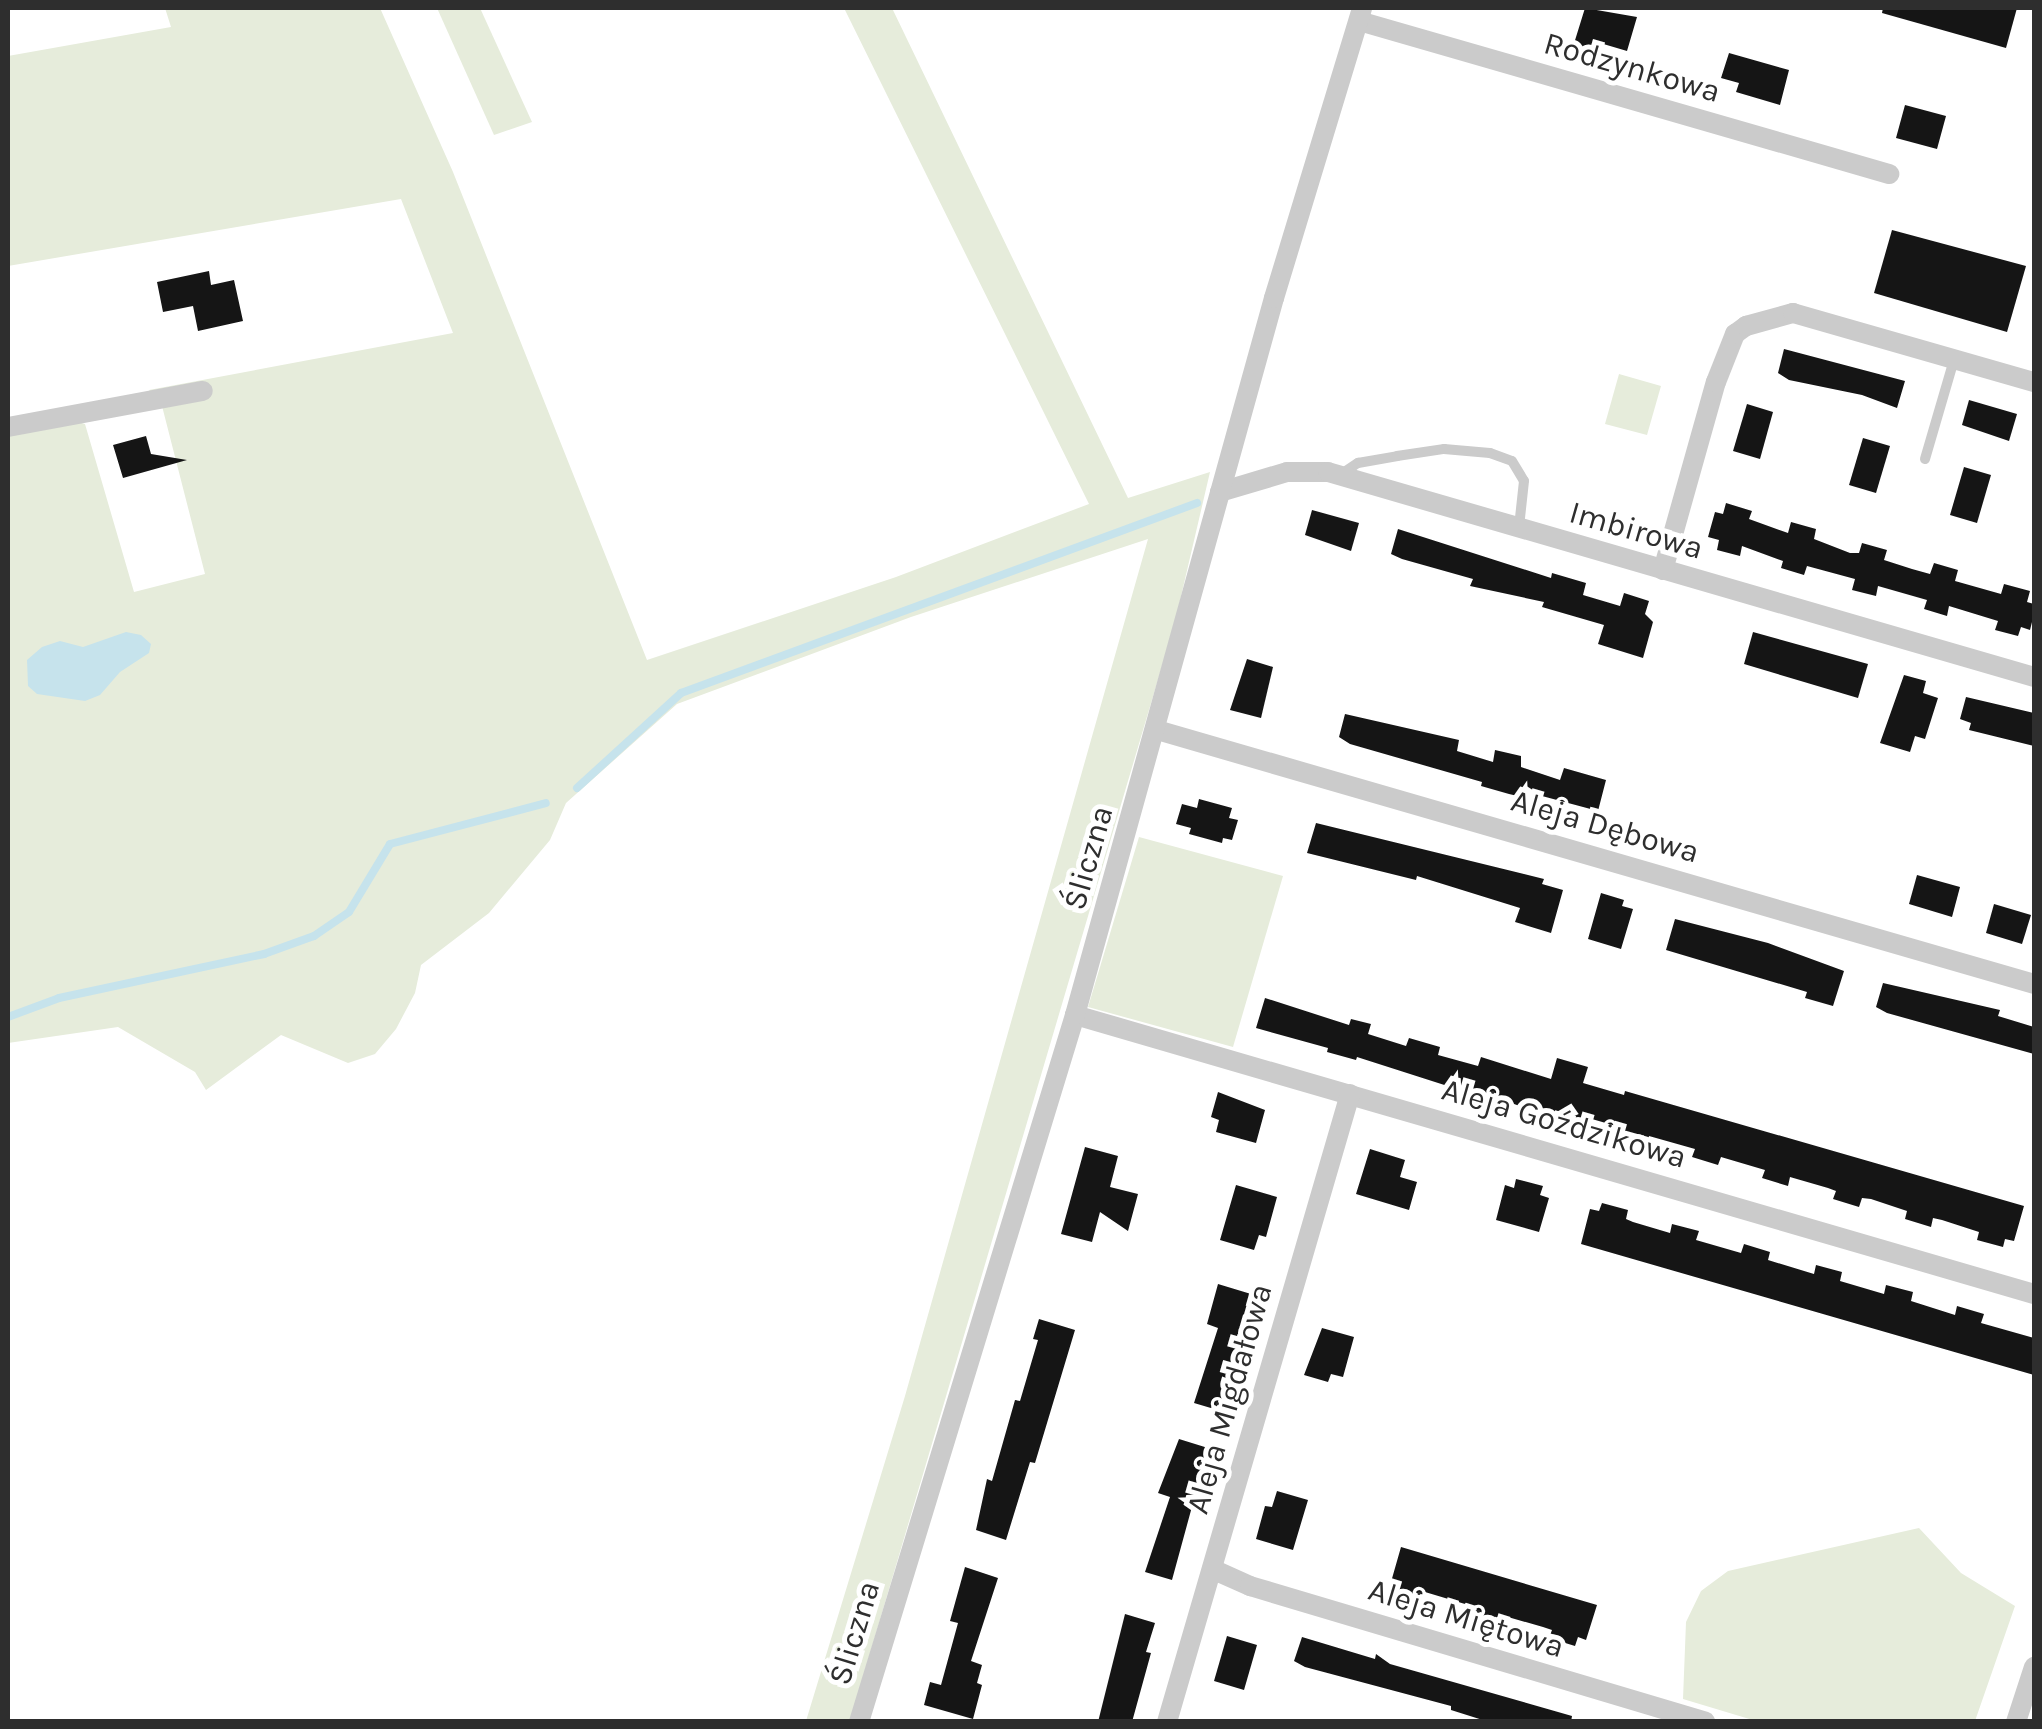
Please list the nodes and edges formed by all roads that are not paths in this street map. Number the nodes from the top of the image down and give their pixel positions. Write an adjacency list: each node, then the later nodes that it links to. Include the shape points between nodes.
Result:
1 (1360, 14): 2 (street, Rodzynkowa); 9 (street, Śliczna)
2 (1890, 174)
3 (1954, 359): 4 (street); 7 (lane); 11 (street, via 1793,313 1746,326 1735,334 1722,364)
4 (2034, 382)
5 (203, 392): 6 (street)
6 (8, 427)
7 (1925, 459)
8 (1340, 476): 9 (street, Imbirowa, via 1287,472); 10 (street, Imbirowa); 10 (lane, via 1358,463 1398,456 1490,452 1512,462 1524,480)
9 (1220, 492): 13 (street, Śliczna)
10 (1519, 528): 11 (street, Imbirowa)
11 (1663, 570): 12 (street, Imbirowa)
12 (2034, 677)
13 (1157, 730): 14 (street, Aleja Dębowa); 15 (street, Śliczna)
14 (2034, 984)
15 (1075, 1016): 16 (street, Aleja Goździkowa); 20 (street, Śliczna)
16 (1350, 1094): 17 (street, Aleja Goździkowa); 18 (street, Aleja Migdałowa)
17 (2034, 1294)
18 (1212, 1569): 21 (street, Aleja Migdałowa); 22 (street, Aleja Miętowa)
19 (2034, 1667): 23 (street)
20 (860, 1722)
21 (1167, 1722)
22 (1706, 1722)
23 (2016, 1722)

